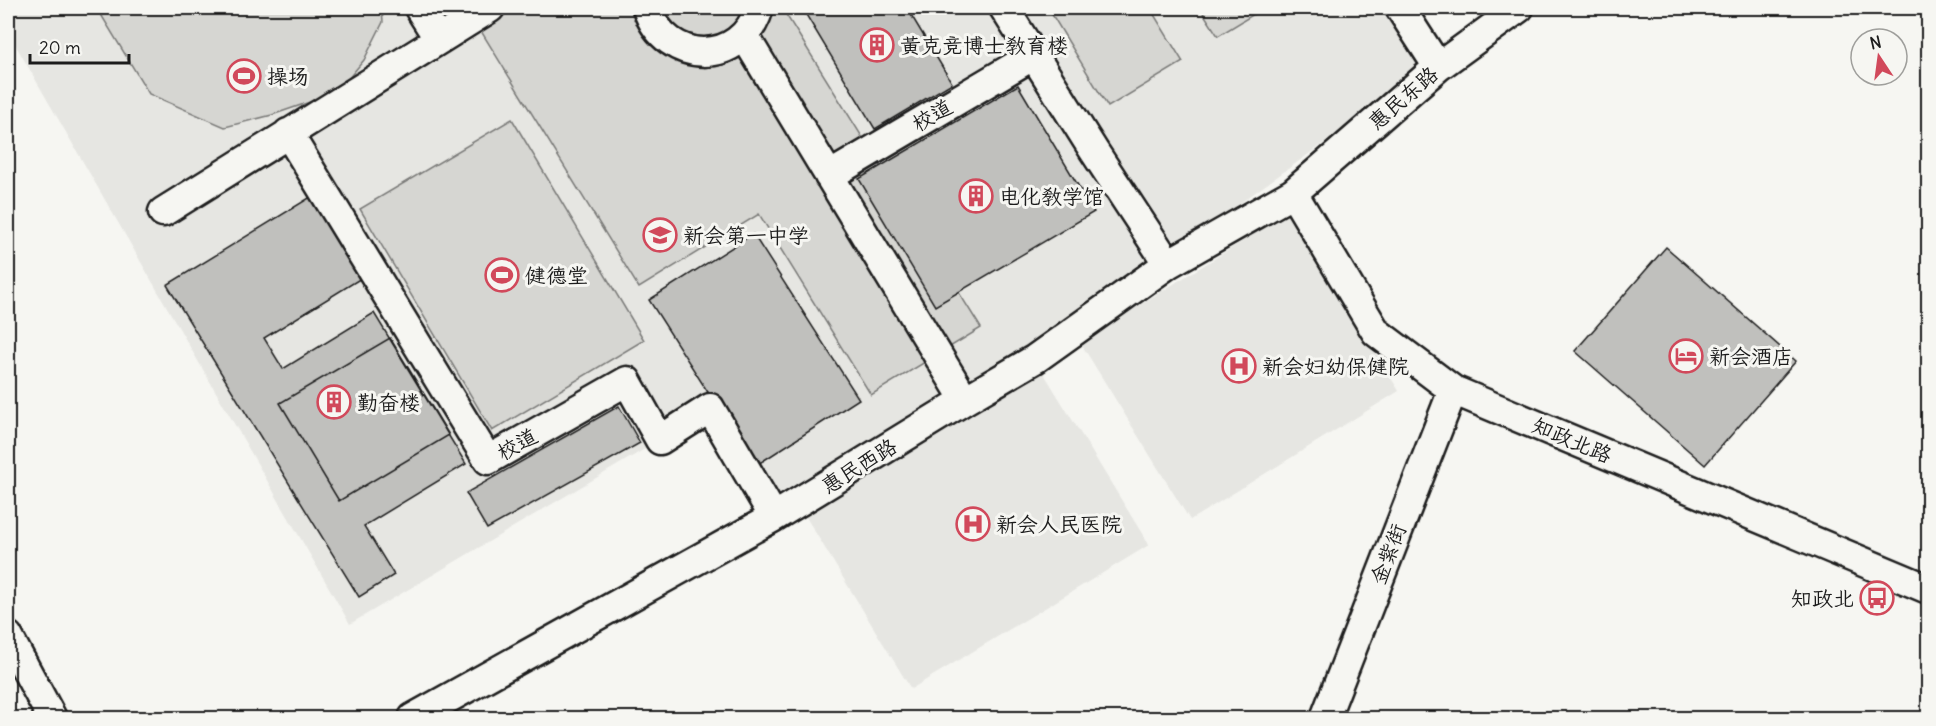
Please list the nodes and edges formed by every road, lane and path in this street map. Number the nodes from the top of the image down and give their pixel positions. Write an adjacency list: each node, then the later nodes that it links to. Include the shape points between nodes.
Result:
1 (419, 8): 9 (street)
2 (490, 8): 9 (street)
3 (647, 8): 8 (street, via 662,35 677,46 694,51 729,46)
4 (759, 8): 8 (street)
5 (1004, 8): 10 (street)
6 (1400, 8): 11 (street)
7 (1519, 8): 11 (street, 惠民东路)
8 (744, 35): 13 (street)
9 (438, 39): 12 (street)
10 (1034, 55): 13 (street, 校道); 16 (street)
11 (1438, 67): 14 (street, 惠民东路)
12 (288, 133): 15 (street); 19 (street, 校道, via 488,460 627,381 660,440 711,408)
13 (829, 176): 18 (street)
14 (1293, 194): 16 (street, 惠民西路); 17 (street, 知政北路, via 1376,332)
15 (163, 212)
16 (1168, 264): 18 (street, 惠民西路, via 1035,359)
17 (1453, 390): 20 (street, 知政北路); 24 (street, 金紫街)
18 (965, 400): 19 (street, 惠民西路)
19 (774, 517): 23 (street, 惠民西路)
20 (1929, 589)
21 (8, 636): 22 (street)
22 (51, 718)
23 (413, 718)
24 (1325, 718)

